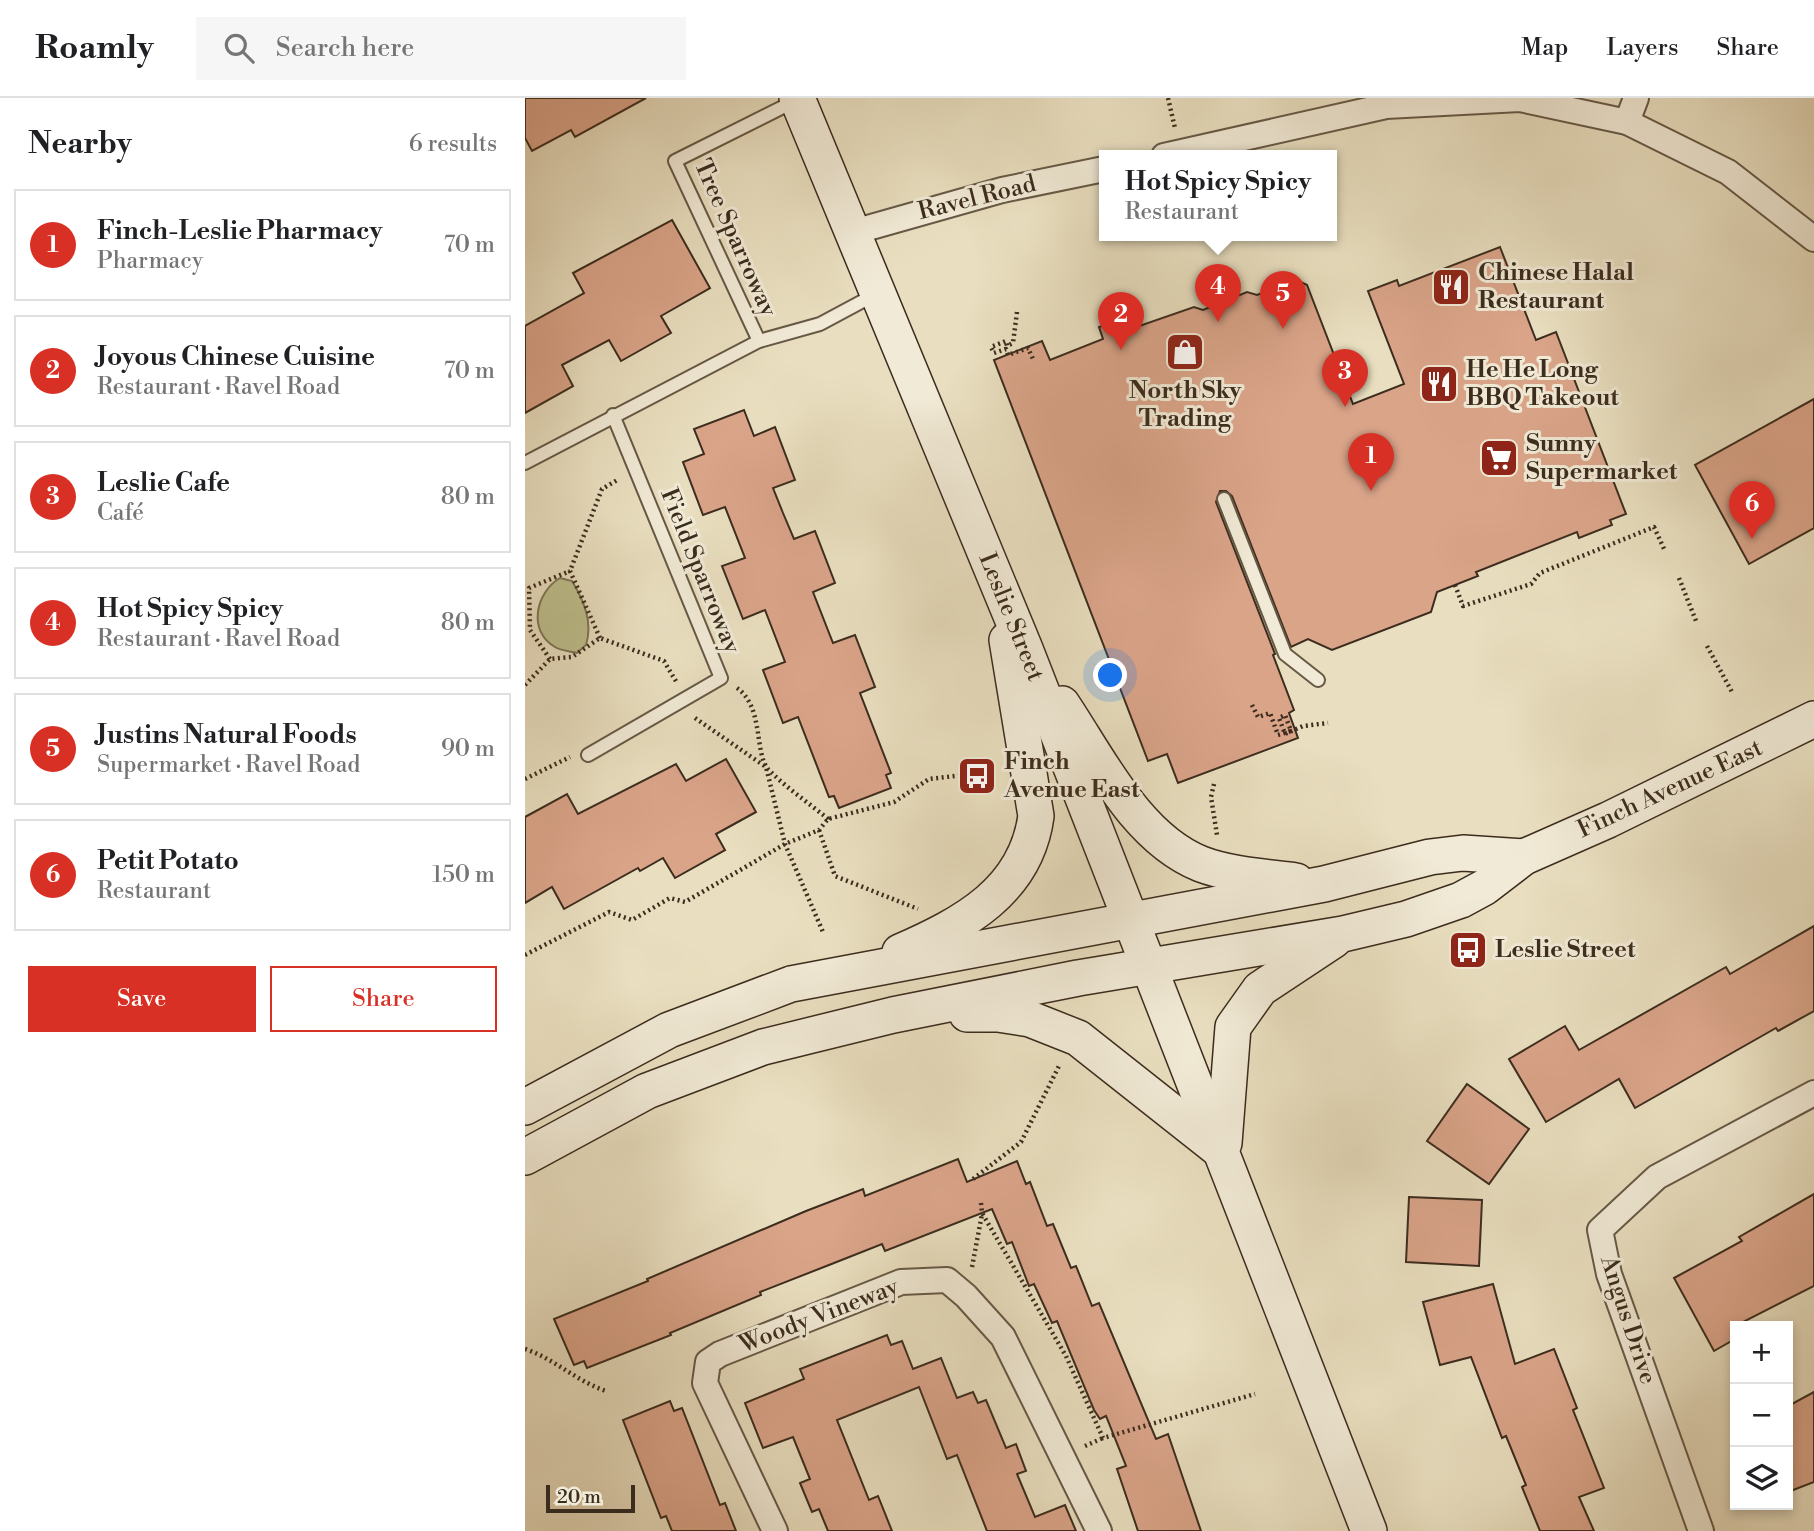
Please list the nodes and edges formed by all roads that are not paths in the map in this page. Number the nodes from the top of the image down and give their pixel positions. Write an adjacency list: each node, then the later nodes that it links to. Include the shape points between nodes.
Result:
1 (1636, 98): 3 (street)
2 (797, 99): 6 (main road, Leslie Street); 9 (lane, Tree Sparroway, via 674,161)
3 (1627, 122): 4 (street, via 1520,99 1386,106); 7 (street, via 1728,172)
4 (1191, 150)
5 (1099, 170): 6 (street, Ravel Road, via 1002,190)
6 (851, 233): 8 (main road, Leslie Street)
7 (1814, 239)
8 (876, 294): 9 (lane, Tree Sparroway, via 820,324); 13 (main road, Leslie Street)
9 (759, 341): 10 (lane, Tree Sparroway)
10 (613, 415): 11 (lane, Tree Sparroway); 17 (lane, Field Sparroway, via 721,678)
11 (525, 463)
12 (1224, 499): 15 (lane, via 1285,654)
13 (999, 588): 14 (main road, Leslie Street); 23 (main road, via 1036,816 1033,842 1018,870 984,906 917,944)
14 (1025, 649): 19 (main road, via 1128,803 1178,852 1225,870); 20 (main road, Leslie Street)
15 (1318, 680)
16 (1814, 719): 18 (main road, Finch Avenue East)
17 (588, 755)
18 (1524, 857): 19 (main road, Finch Avenue East, via 1473,853 1430,857); 21 (main road, Finch Avenue East, via 1461,900)
19 (1324, 884): 20 (main road, Finch Avenue East)
20 (1132, 921): 22 (main road, Leslie Street); 23 (main road, Finch Avenue East)
21 (1343, 934): 22 (main road, Finch Avenue East); 27 (main road, via 1260,989 1233,1027)
22 (1148, 966): 24 (main road, Finch Avenue East); 27 (main road, Leslie Street)
23 (851, 973): 26 (main road, Finch Avenue East, via 792,984 669,1030)
24 (893, 1015): 27 (main road, via 998,1014 1058,1027); 28 (main road, Finch Avenue East, via 763,1047 647,1091)
25 (1814, 1093): 32 (street, Angus Drive, via 1657,1178 1600,1230 1609,1274)
26 (525, 1107)
27 (1223, 1153): 31 (main road, Leslie Street)
28 (525, 1157)
29 (775, 1531): 30 (street, Woody Vineway, via 705,1383 708,1362 901,1282 947,1280 1003,1337)
30 (1098, 1531)
31 (1370, 1531)
32 (1701, 1531)

